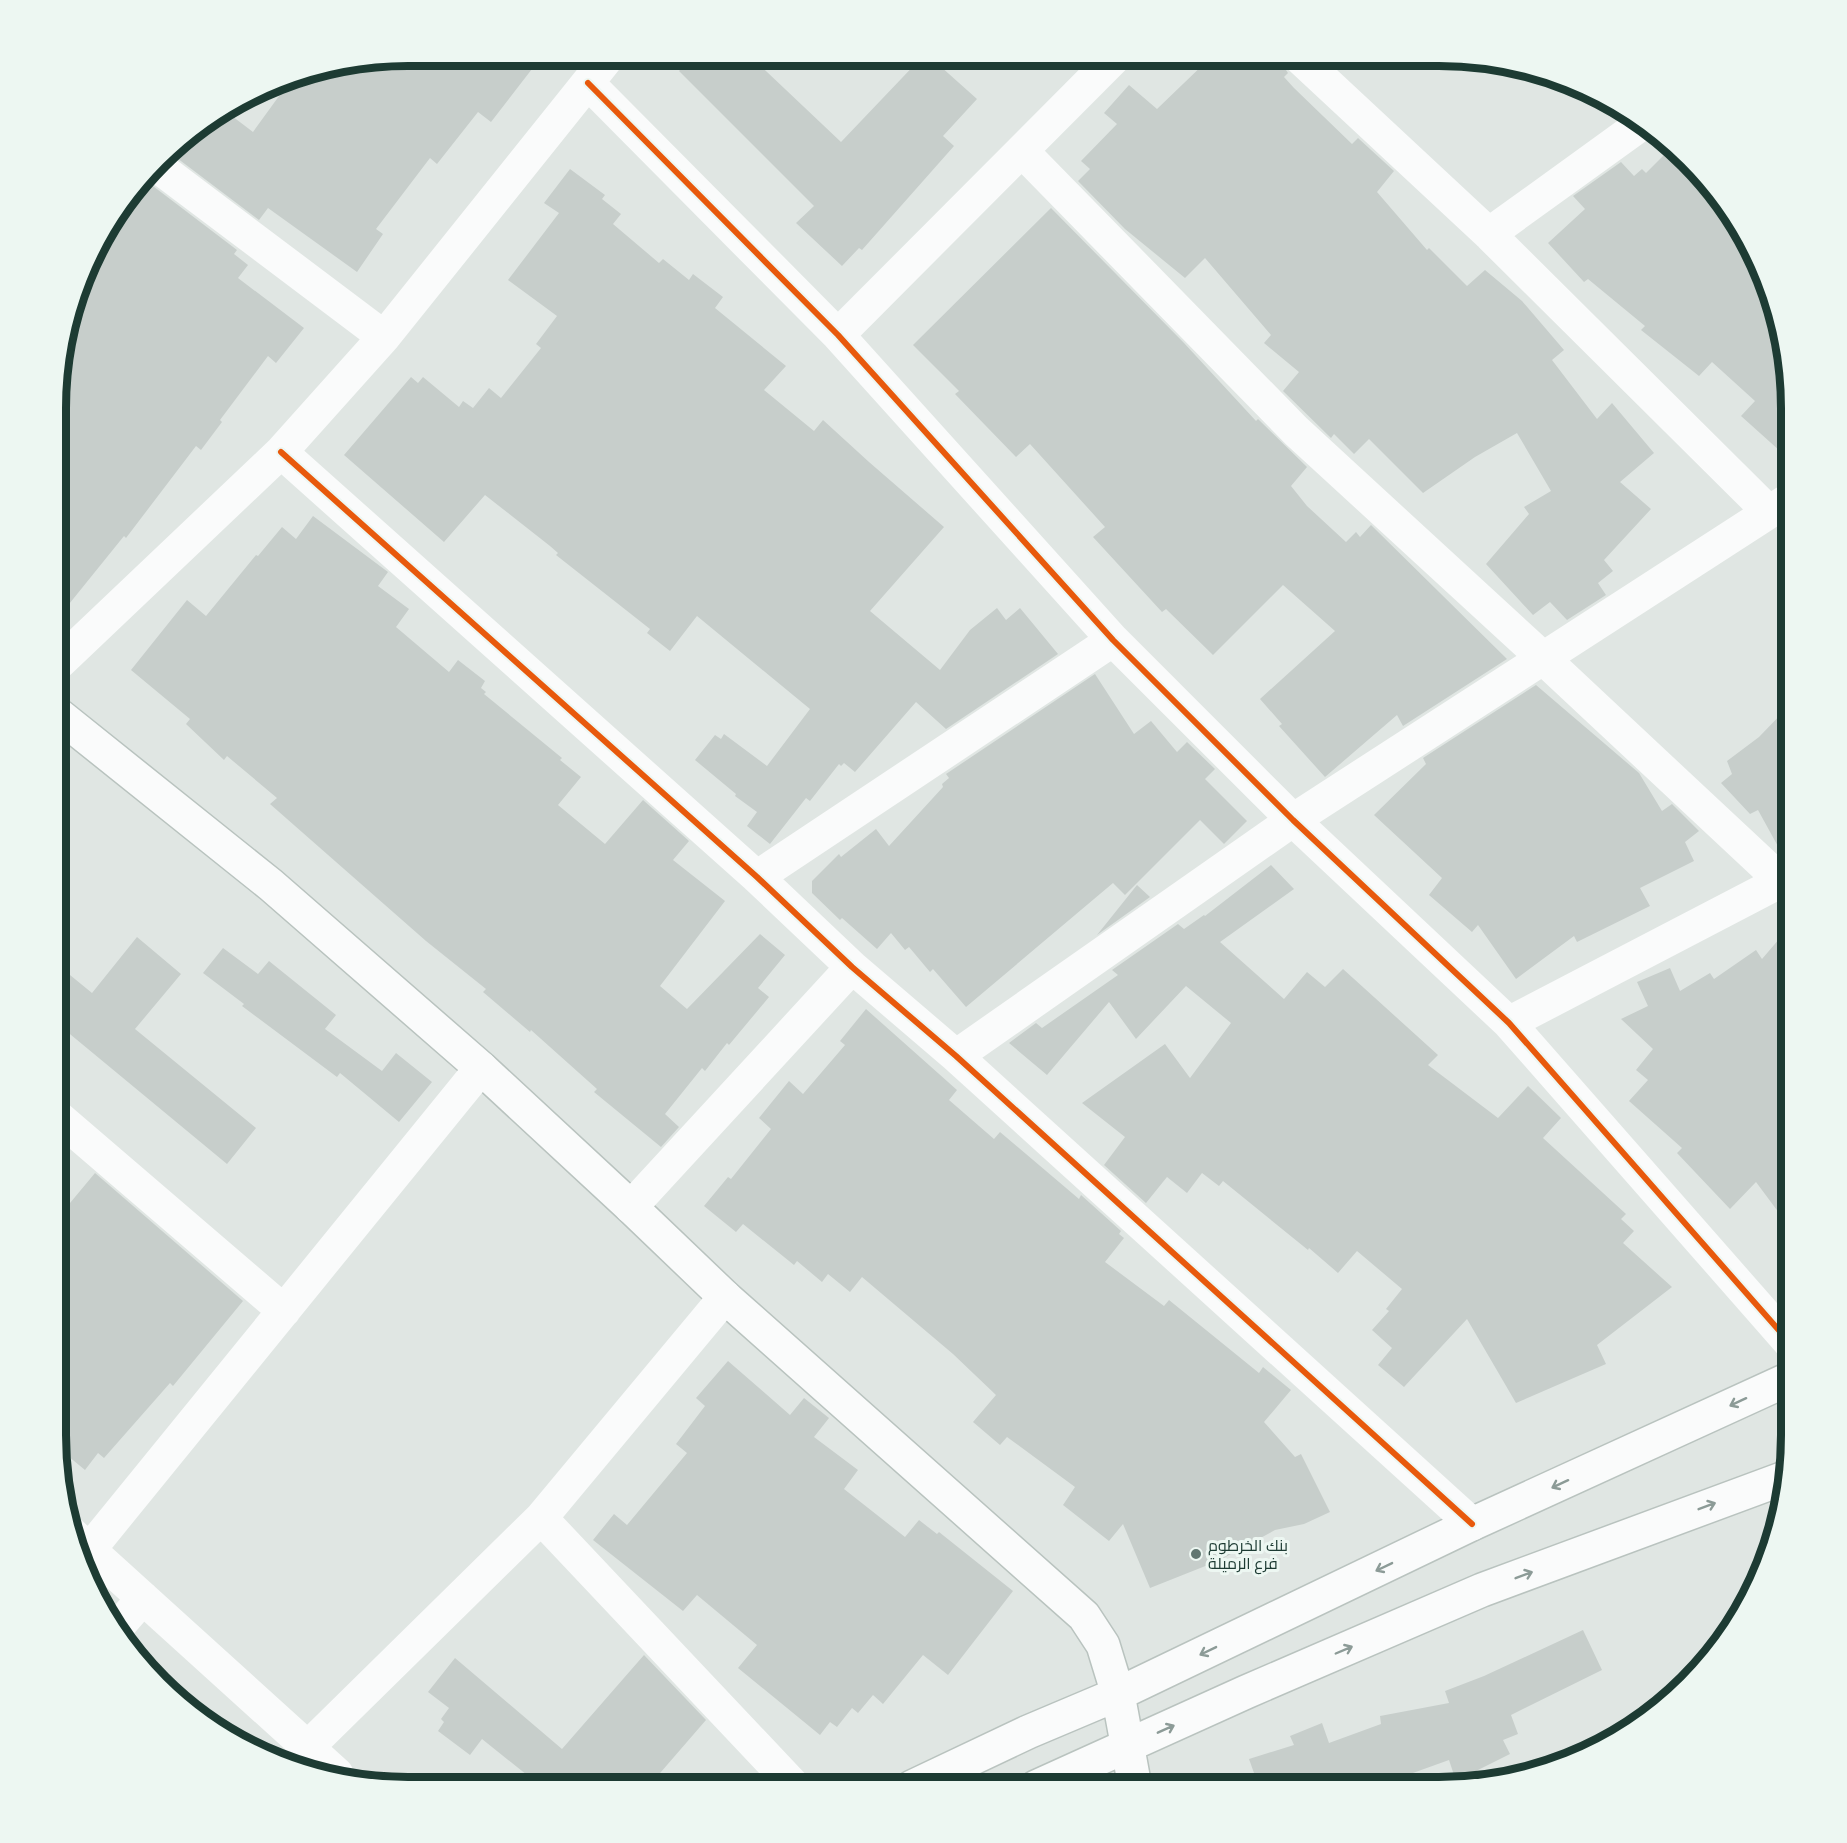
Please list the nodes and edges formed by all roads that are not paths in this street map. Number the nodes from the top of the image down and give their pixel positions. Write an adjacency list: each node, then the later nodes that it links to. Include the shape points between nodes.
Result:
1 (601, 66): 4 (street)
2 (1106, 66): 6 (street)
3 (1309, 66): 8 (street)
4 (588, 83): 9 (street); 10 (street)
5 (1635, 128): 8 (street)
6 (1022, 151): 9 (street); 15 (street, via 1296,431)
7 (162, 170): 10 (street)
8 (1489, 234): 12 (street)
9 (838, 335): 13 (street)
10 (384, 337): 11 (street)
11 (281, 452): 14 (street); 19 (street)
12 (1780, 505): 15 (street)
13 (1113, 640): 17 (street); 19 (street)
14 (66, 656)
15 (1544, 659): 17 (street); 18 (street)
16 (66, 721): 24 (street, via 271,885)
17 (1293, 820): 22 (street); 23 (street)
18 (1781, 876)
19 (757, 877): 21 (street)
20 (1781, 886): 22 (street)
21 (852, 967): 23 (street); 26 (street)
22 (1509, 1023): 29 (street)
23 (956, 1056): 33 (street)
24 (481, 1068): 26 (street); 28 (street)
25 (66, 1124): 28 (street)
26 (631, 1207): 27 (street)
27 (724, 1298): 32 (street); 38 (street, via 1084,1616 1104,1645)
28 (284, 1311): 34 (street)
29 (1781, 1333)
30 (1781, 1383): 33 (street, one-way to 33)
31 (1778, 1481): 41 (street, one-way to 31, via 1482,1590)
32 (541, 1518): 40 (street); 43 (street)
33 (1472, 1524): 38 (street, one-way to 38)
34 (82, 1538)
35 (84, 1544): 36 (street)
36 (143, 1598): 37 (street); 40 (street)
37 (122, 1623)
38 (1118, 1694): 39 (street); 41 (street)
39 (1029, 1732): 44 (street); 45 (street)
40 (309, 1746): 42 (street)
41 (1128, 1746): 46 (street); 47 (street)
42 (330, 1768)
43 (786, 1777)
44 (933, 1777)
45 (1043, 1777)
46 (1062, 1777)
47 (1133, 1777)

